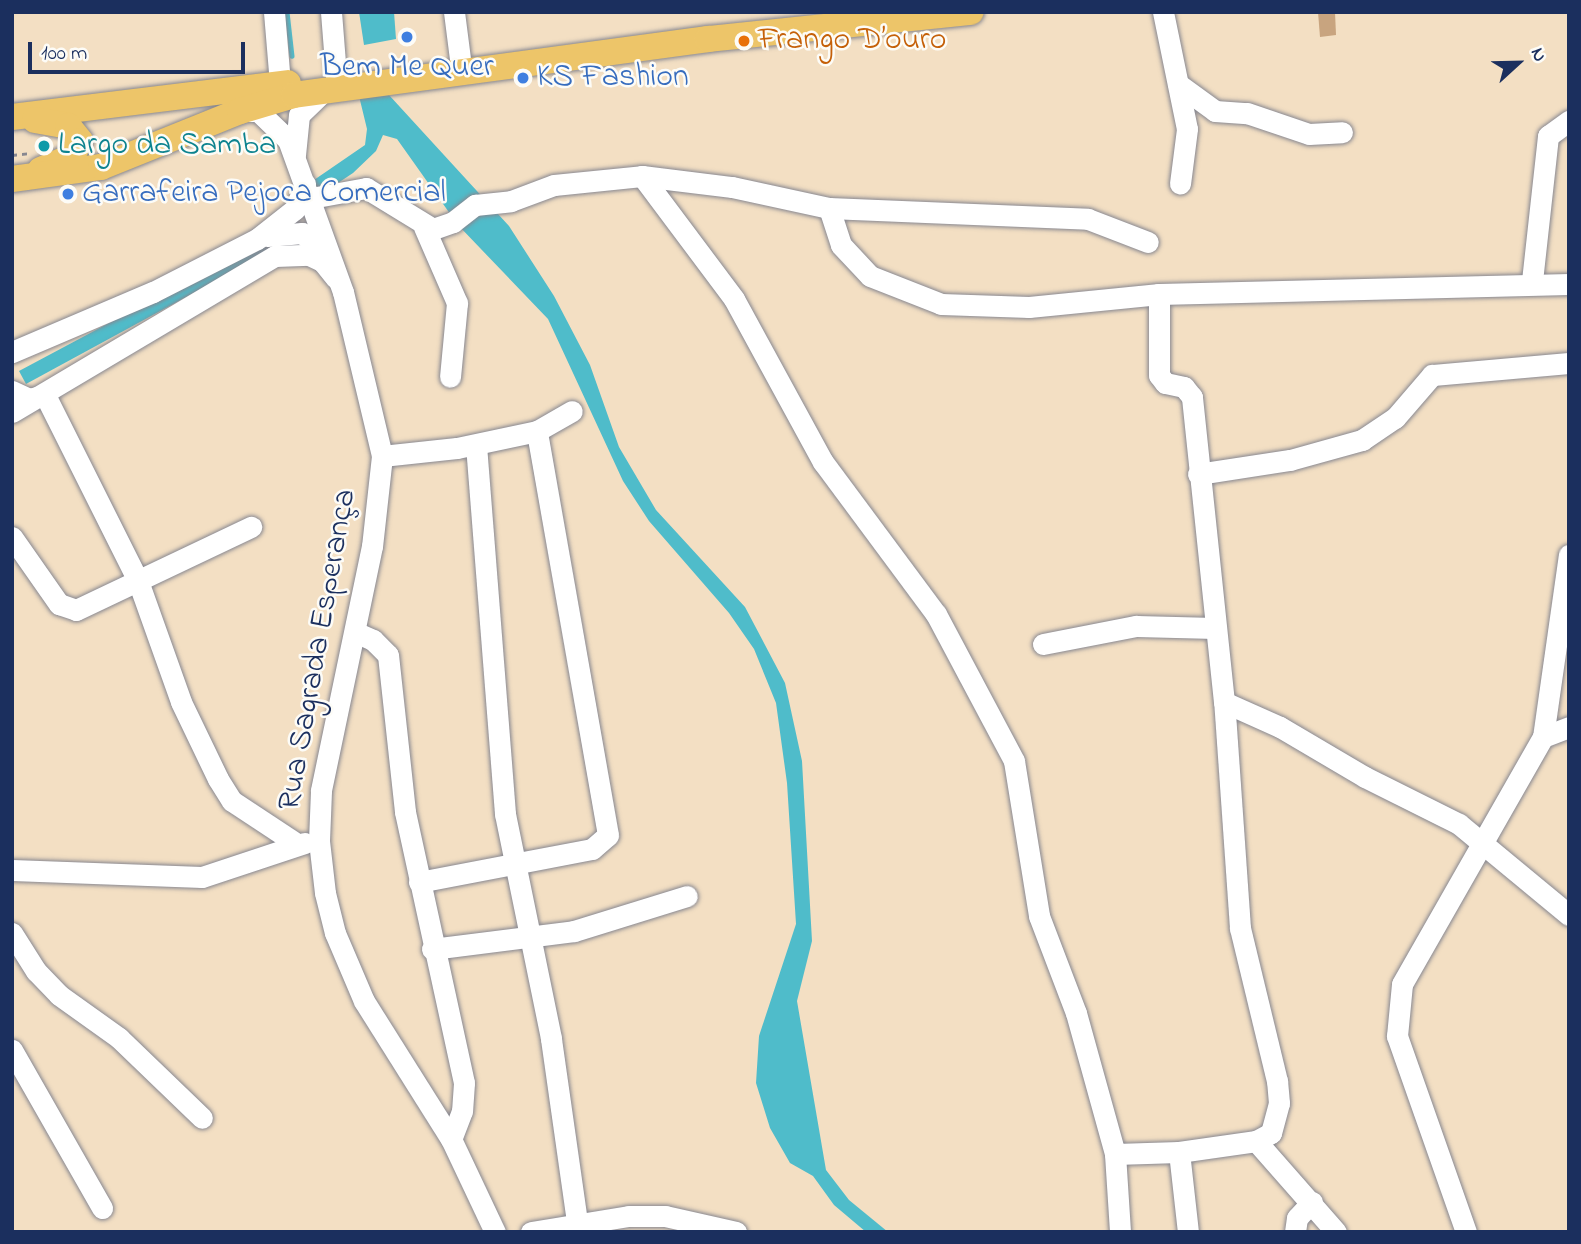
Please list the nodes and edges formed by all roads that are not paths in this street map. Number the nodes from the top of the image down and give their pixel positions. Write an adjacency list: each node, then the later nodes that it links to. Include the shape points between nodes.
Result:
1 (274, 12): 11 (street)
2 (331, 12): 9 (street)
3 (454, 12): 7 (street)
4 (833, 12): 7 (main road)
5 (971, 12): 8 (main road)
6 (1163, 12): 10 (street)
7 (460, 60): 8 (main road)
8 (392, 74): 9 (main road)
9 (341, 82): 11 (main road); 12 (main road); 16 (street, via 299,115)
10 (1178, 83): 15 (street, via 1215,111 1247,113 1310,134); 19 (street, via 1187,129)
11 (280, 84): 13 (main road)
12 (240, 111): 16 (street, Rua Sagrada Esperança, via 258,111 275,123); 18 (main road, via 101,167)
13 (12, 118): 18 (main road, via 68,126 80,141 71,157)
14 (1569, 121): 26 (street, via 1548,136)
15 (1342, 132)
16 (295, 157): 20 (street, Rua Sagrada Esperança)
17 (642, 176): 21 (street, via 732,187); 22 (street, via 554,185 511,201 491,202 432,229); 67 (street, via 734,299 823,462 936,614 1005,743 1018,780 1039,916 1076,1013)
18 (12, 178)
19 (1180, 184)
20 (308, 191): 22 (street, via 366,188); 23 (street, via 295,209); 25 (street, Rua Sagrada Esperança)
21 (829, 208): 24 (street, via 1088,219); 29 (street, via 841,245 870,276 941,304 1029,307)
22 (424, 227): 32 (street, via 457,303)
23 (257, 239): 25 (street, via 302,233 323,247); 30 (street, via 153,292)
24 (1148, 242)
25 (331, 259): 28 (street, Rua Sagrada Esperança)
26 (1532, 281): 27 (street); 29 (street)
27 (1569, 284)
28 (343, 292): 34 (street, via 321,261 296,253 275,256 129,340); 39 (street, Rua Sagrada Esperança)
29 (1159, 294): 40 (street, via 1159,375 1192,397)
30 (14, 352)
31 (1569, 363): 40 (street, via 1432,375 1395,418 1362,440 1290,460)
32 (450, 377)
33 (12, 391): 34 (street, via 29,398)
34 (45, 395): 36 (street); 44 (street)
35 (572, 411): 37 (street)
36 (12, 412)
37 (537, 431): 38 (street); 54 (street, via 608,835 592,849)
38 (476, 445): 39 (street); 54 (street, via 505,814)
39 (382, 456): 46 (street, Rua Sagrada Esperança, via 377,513)
40 (1198, 474): 45 (street)
41 (250, 527): 44 (street)
42 (12, 537): 44 (street, via 59,604 70,610)
43 (1569, 555): 50 (street)
44 (138, 581): 53 (street, via 181,702 218,779 232,801)
45 (1215, 628): 47 (street, via 1136,626); 48 (street)
46 (355, 632): 51 (street, Rua Sagrada Esperança, via 330,736); 56 (street, via 373,640 387,655 405,812)
47 (1043, 644)
48 (1224, 702): 52 (street, via 1280,727); 65 (street, via 1240,928 1277,1081 1277,1123 1271,1133)
49 (1569, 727): 50 (street)
50 (1543, 737): 52 (street)
51 (319, 841): 53 (street); 64 (street, Rua Sagrada Esperança, via 325,893 349,968 388,1043)
52 (1486, 843): 58 (street); 78 (street, via 1402,984 1396,1013 1398,1036)
53 (297, 844): 55 (street, via 202,877)
54 (516, 864): 56 (street); 60 (street)
55 (12, 870)
56 (419, 882): 61 (street)
57 (687, 896): 60 (street, via 574,931)
58 (1569, 915)
59 (12, 933): 63 (street, via 59,996 119,1038)
60 (531, 939): 61 (street); 70 (street)
61 (432, 949): 64 (street, via 464,1083 462,1111)
62 (12, 1050): 69 (street)
63 (202, 1118)
64 (451, 1139): 71 (street, Rua Sagrada Esperança)
65 (1256, 1141): 66 (street); 68 (street)
66 (1179, 1152): 67 (street); 75 (street)
67 (1115, 1154): 74 (street)
68 (1311, 1202): 76 (street, via 1297,1218); 77 (street)
69 (102, 1208)
70 (577, 1222): 72 (street); 73 (street, via 666,1216)
71 (495, 1232)
72 (531, 1232)
73 (736, 1232)
74 (1120, 1232)
75 (1188, 1232)
76 (1296, 1232)
77 (1336, 1232)
78 (1466, 1232)

